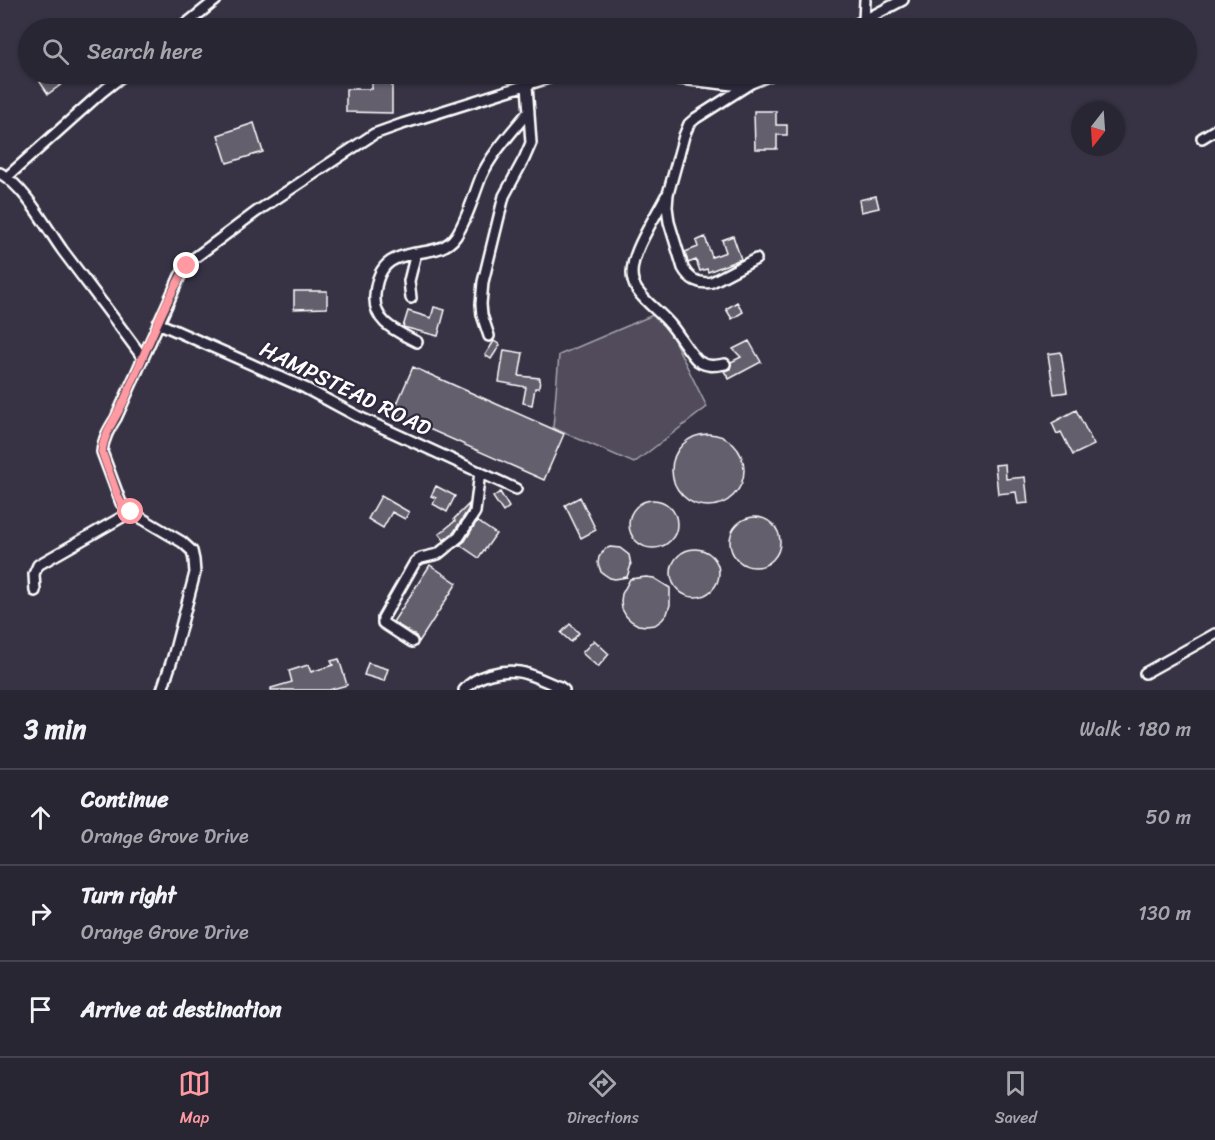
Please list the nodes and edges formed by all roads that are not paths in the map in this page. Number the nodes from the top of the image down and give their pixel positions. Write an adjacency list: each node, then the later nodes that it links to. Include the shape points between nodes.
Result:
1 (216, 0): 4 (street)
2 (865, 0): 5 (street)
3 (903, 0): 6 (street)
4 (194, 18)
5 (864, 18)
6 (868, 18)
7 (112, 84): 16 (street)
8 (530, 84): 12 (street)
9 (723, 84): 10 (street)
10 (742, 84)
11 (750, 84): 17 (street, via 689,124)
12 (527, 85): 13 (street); 21 (street, via 402,124 356,146 193,259 180,276)
13 (529, 111): 18 (street, via 489,162 455,237 442,247); 22 (street, via 531,144 504,196 483,282 482,315)
14 (1215, 130): 15 (street)
15 (1202, 138)
16 (4, 175): 24 (street, via 21,190)
17 (668, 194): 19 (street, via 669,222 687,275 706,284); 25 (street, via 635,258 633,283 698,360 707,365)
18 (416, 253): 20 (street, via 408,281); 23 (street, via 388,263 380,273 374,304 388,326)
19 (756, 259)
20 (411, 298)
21 (158, 323): 24 (street); 26 (street, HAMPSTEAD ROAD)
22 (489, 336)
23 (417, 342)
24 (143, 358): 28 (street, via 102,444 118,497)
25 (725, 364)
26 (480, 472): 27 (street, HAMPSTEAD ROAD); 31 (street, via 475,512 459,537 438,554 415,562 383,618 383,623)
27 (516, 489)
28 (131, 512): 29 (street, via 38,565); 33 (street, via 182,542 192,551 194,560 195,573)
29 (35, 591)
30 (1215, 634): 32 (street)
31 (412, 642)
32 (1145, 673)
33 (162, 690)
34 (464, 690): 35 (street, via 481,676 520,672)
35 (564, 690)

